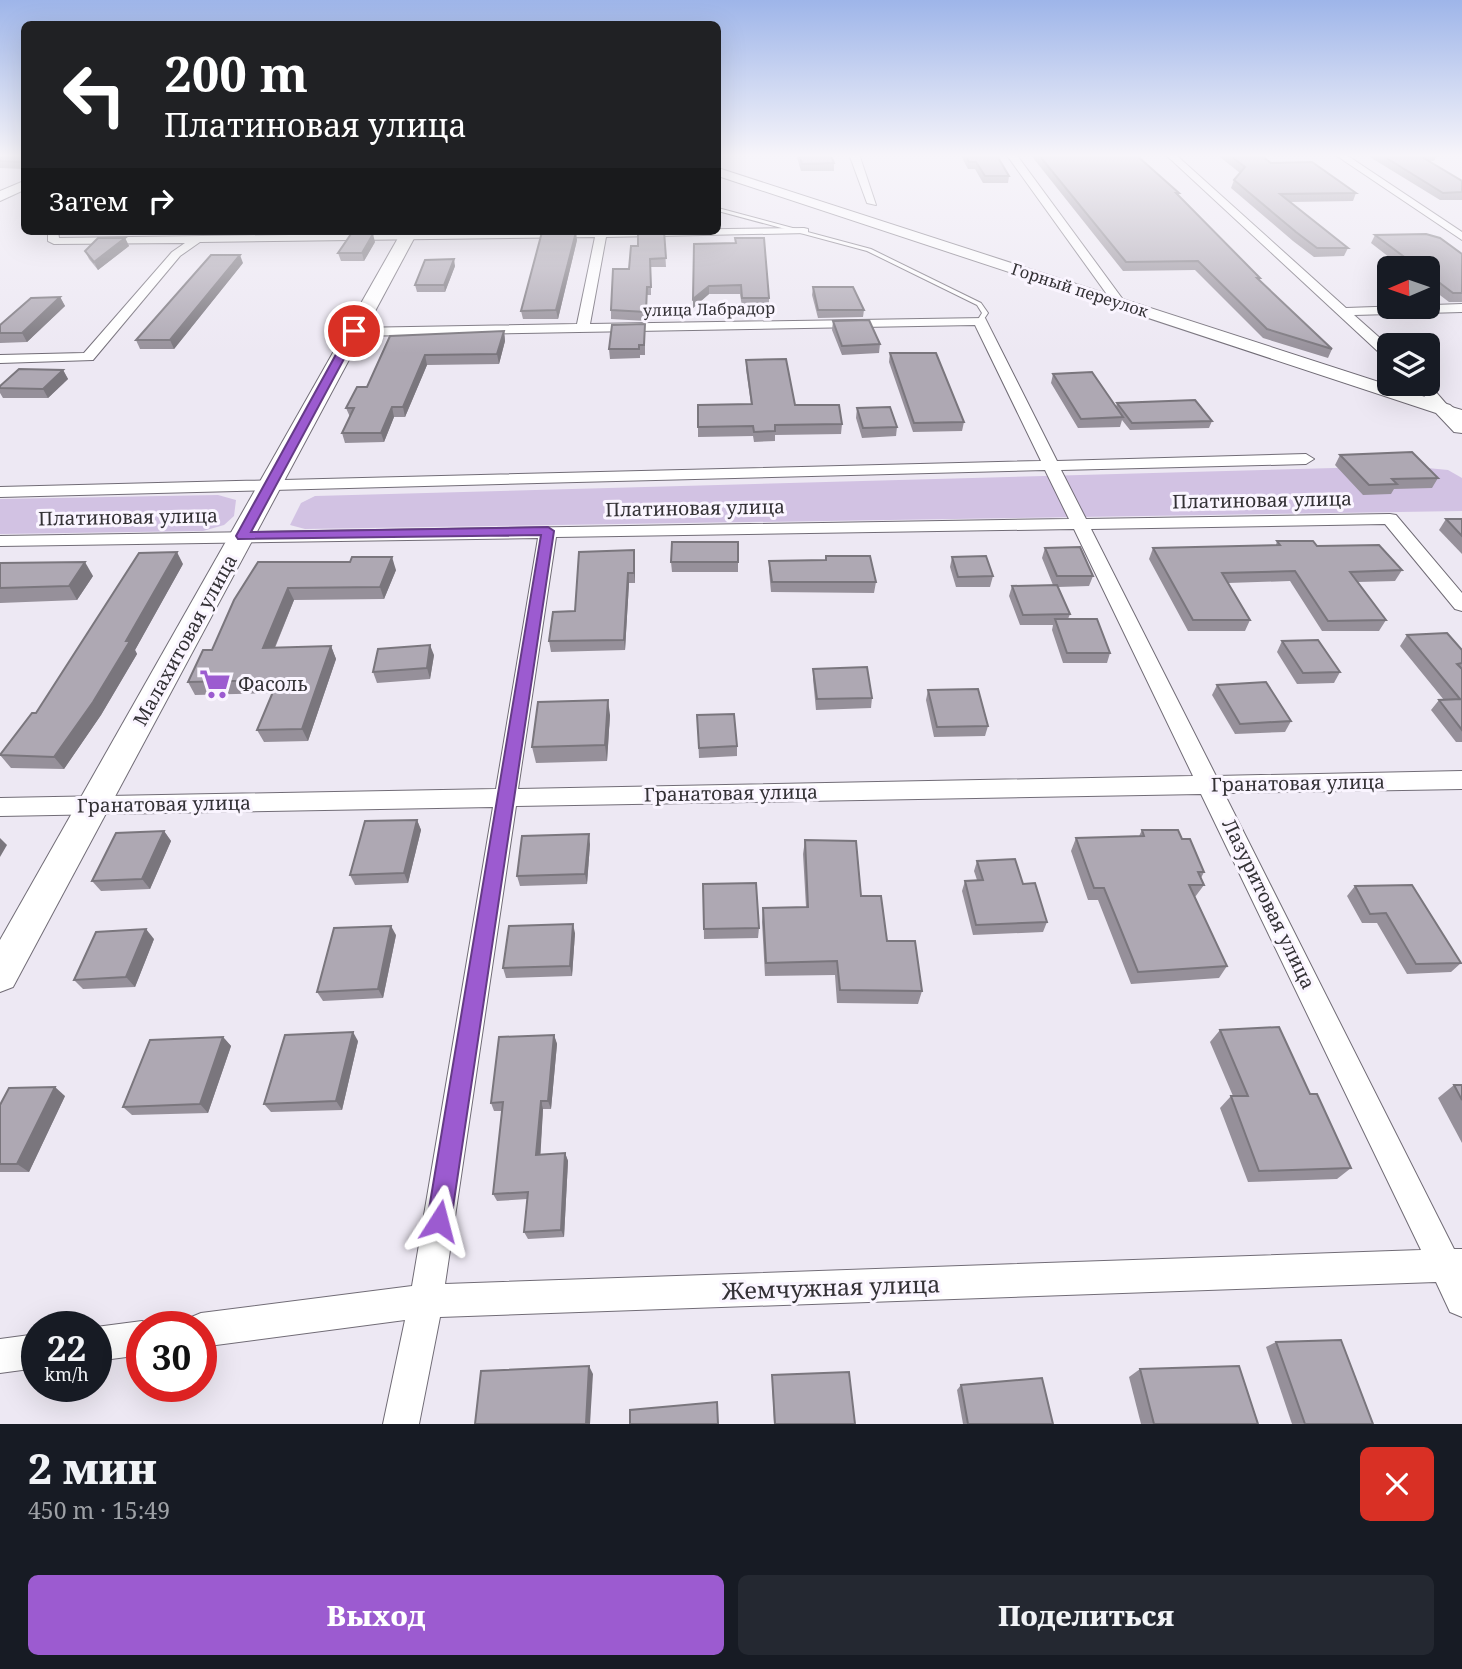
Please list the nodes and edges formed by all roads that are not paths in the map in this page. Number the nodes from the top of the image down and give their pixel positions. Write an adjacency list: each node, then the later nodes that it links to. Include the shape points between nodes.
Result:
1 (763, 220): 7 (lane)
2 (867, 220): 13 (street, Горный переулок)
3 (1060, 220): 13 (street)
4 (1242, 220): 15 (street)
5 (1437, 220): 12 (street)
6 (721, 231): 7 (street)
7 (804, 231): 16 (lane, via 869,250 979,304 985,313)
8 (53, 235): 9 (street, via 54,240)
9 (192, 235): 20 (street, via 88,357)
10 (408, 235): 18 (street, Малахитовая улица)
11 (600, 235): 17 (street)
12 (1462, 237)
13 (1120, 303): 22 (street, Горный переулок)
14 (1462, 308): 15 (street)
15 (1342, 312): 19 (street)
16 (981, 321): 17 (street, улица Лабрадор); 25 (street, Лазуритовая улица)
17 (583, 328): 18 (street, улица Лабрадор)
18 (354, 331): 26 (street, Малахитовая улица)
19 (1377, 343)
20 (0, 359)
21 (1434, 396): 22 (street)
22 (1452, 412): 23 (street)
23 (1462, 427)
24 (1306, 460): 25 (street, Платиновая улица)
25 (1052, 465): 26 (street, Платиновая улица); 28 (street, Лазуритовая улица)
26 (269, 486): 27 (street, Платиновая улица); 30 (street, Малахитовая улица)
27 (0, 492)
28 (1080, 523): 29 (street, Платиновая улица); 32 (street, Платиновая улица, via 1390,519); 34 (street, Лазуритовая улица)
29 (548, 531): 30 (street, Платиновая улица); 35 (street)
30 (243, 536): 31 (street, Платиновая улица); 36 (street, Малахитовая улица)
31 (0, 541)
32 (1462, 605)
33 (1462, 780): 34 (street, Гранатовая улица)
34 (1210, 785): 35 (street, Гранатовая улица); 39 (street, Лазуритовая улица)
35 (505, 796): 36 (street, Гранатовая улица); 41 (street)
36 (93, 806): 37 (street, Гранатовая улица); 38 (street, Малахитовая улица)
37 (0, 807)
38 (0, 975)
39 (1454, 1265): 40 (street, Лазуритовая улица); 41 (street, Жемчужная улица)
40 (1462, 1300)
41 (426, 1301): 42 (street, Жемчужная улица); 45 (street)
42 (217, 1328)
43 (21, 1353): 44 (street)
44 (0, 1356)
45 (401, 1424)

